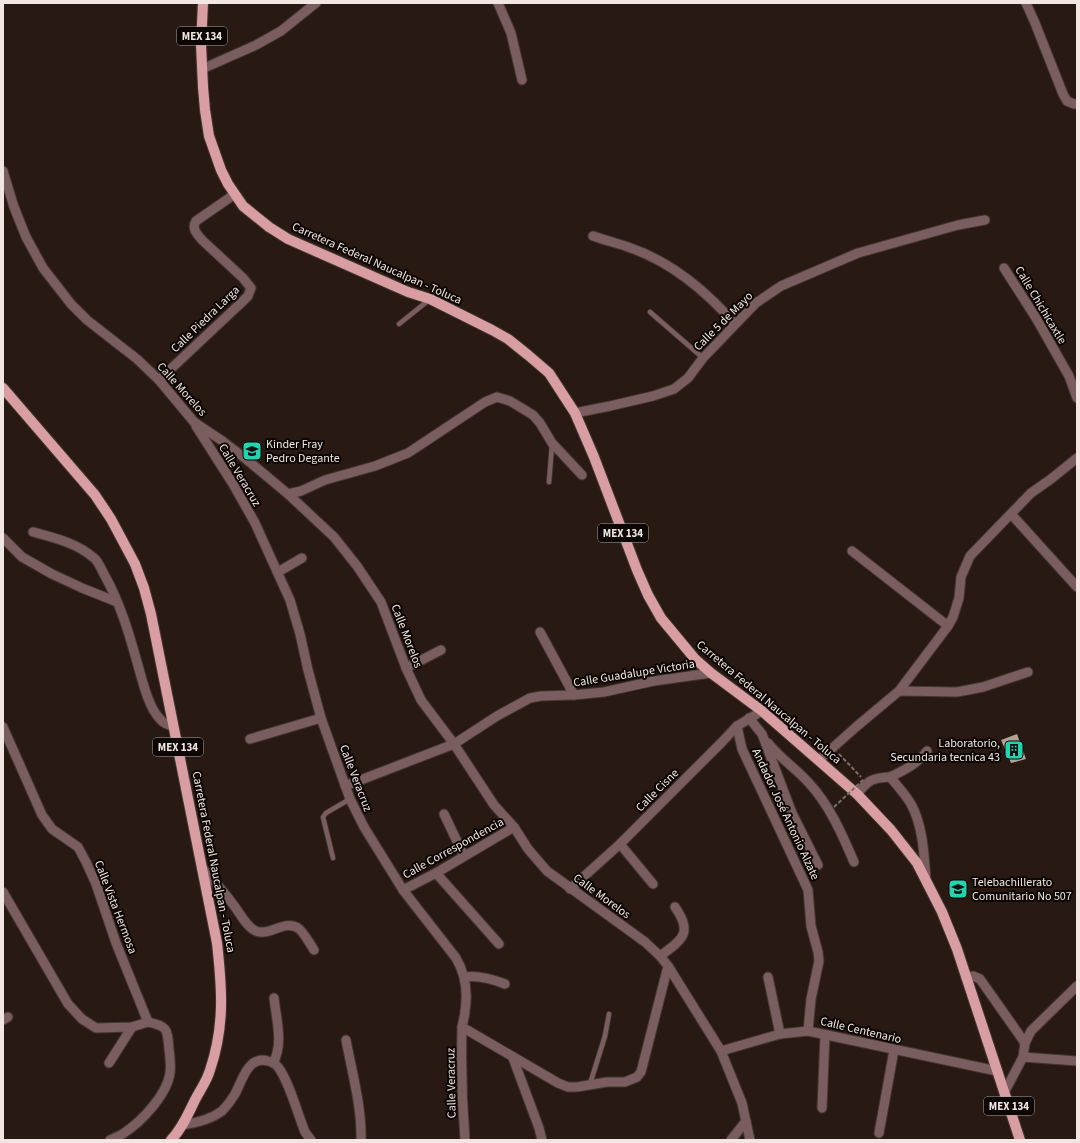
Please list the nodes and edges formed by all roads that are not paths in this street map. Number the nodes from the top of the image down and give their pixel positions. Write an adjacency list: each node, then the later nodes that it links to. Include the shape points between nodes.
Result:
1 (203, 3): 5 (main road, Carretera Federal Naucalpan - Toluca / MEX 134)
2 (316, 3): 5 (street, via 281,31)
3 (498, 3): 6 (street, via 511,33)
4 (1026, 3): 7 (street, via 1067,102)
5 (202, 69): 9 (main road, Carretera Federal Naucalpan - Toluca / MEX 134, via 209,136 221,170)
6 (522, 80)
7 (1077, 104)
8 (3, 171): 18 (street, Calle Morelos, via 26,237 57,287 87,320 137,358)
9 (235, 194): 13 (main road, Carretera Federal Naucalpan - Toluca / MEX 134, via 253,215 288,239 408,292); 18 (street, Calle Piedra Larga, via 196,221 194,227 202,240 243,278 251,288 250,292)
10 (985, 220): 16 (street, Calle 5 de Mayo, via 858,253 781,286 756,303)
11 (593, 236): 16 (street, via 629,247 671,268 700,288)
12 (1004, 268): 20 (street, Calle Chichicaxtle, via 1066,370)
13 (430, 299): 15 (lane); 21 (main road, Carretera Federal Naucalpan - Toluca / MEX 134, via 508,339 549,373)
14 (650, 312): 17 (lane)
15 (399, 324)
16 (735, 324): 17 (street, Calle 5 de Mayo)
17 (703, 358): 21 (street, Calle 5 de Mayo, via 688,378 674,389 617,405)
18 (159, 380): 22 (street, Calle Morelos)
19 (3, 388): 47 (main road, Carretera Federal Naucalpan - Toluca / MEX 134, via 95,495 112,519 128,550 144,588 151,614)
20 (1077, 398)
21 (575, 413): 41 (main road, Carretera Federal Naucalpan - Toluca / MEX 134, via 648,596 678,640)
22 (194, 422): 27 (street, Calle Morelos, via 246,459); 33 (street, Calle Veracruz, via 255,522)
23 (552, 443): 25 (street); 26 (lane); 27 (street, via 533,415 510,401 497,398 485,402 408,453)
24 (1077, 458): 28 (street, via 1031,493)
25 (582, 475)
26 (549, 482)
27 (288, 494): 39 (street, Calle Morelos, via 334,537 357,566 381,602)
28 (1010, 514): 34 (street); 36 (street, via 970,556 962,577 954,617)
29 (33, 532): 35 (street, via 79,547 96,559)
30 (3, 538): 35 (street, via 22,557 52,574)
31 (852, 551): 36 (street)
32 (302, 558): 33 (street)
33 (278, 572): 45 (street, Calle Veracruz, via 290,600)
34 (1077, 587)
35 (117, 602): 47 (street, via 153,709 160,719)
36 (948, 626): 42 (street)
37 (540, 632): 43 (street)
38 (441, 650): 39 (street)
39 (406, 668): 52 (street, Calle Morelos, via 421,700)
40 (1028, 672): 42 (street, via 983,687 957,692)
41 (711, 673): 43 (street, Calle Guadalupe Victoria); 44 (main road, Carretera Federal Naucalpan - Toluca / MEX 134)
42 (899, 692): 54 (street)
43 (574, 695): 52 (street, Calle Guadalupe Victoria, via 530,698)
44 (762, 711): 46 (street, Calle Cisne); 54 (main road, Carretera Federal Naucalpan - Toluca / MEX 134)
45 (321, 718): 51 (street); 56 (street, Calle Veracruz)
46 (750, 718): 48 (street, Calle Cisne); 50 (street)
47 (173, 726): 66 (main road, Carretera Federal Naucalpan - Toluca / MEX 134)
48 (737, 726): 61 (street, Calle Cisne); 88 (street, Andador José Antonio Alzate, via 742,749 808,890 811,926 819,961)
49 (3, 727): 85 (street, Calle Vista Hermosa, via 42,815 52,829 78,848 86,862)
50 (762, 734): 64 (street, via 779,756 808,782 821,799); 65 (street, via 792,813)
51 (250, 740)
52 (454, 744): 56 (street, Calle Guadalupe Victoria); 60 (street, Calle Morelos, via 494,805)
53 (927, 751): 55 (street, via 908,769)
54 (819, 760): 57 (main road, Carretera Federal Naucalpan - Toluca / MEX 134)
55 (890, 777): 57 (street, via 871,780); 68 (street, via 911,804 919,824)
56 (345, 786): 58 (street, Calle Veracruz)
57 (857, 794): 68 (main road, Carretera Federal Naucalpan - Toluca / MEX 134, via 905,848)
58 (350, 799): 63 (lane, via 323,817); 71 (street, Calle Veracruz, via 364,828)
59 (444, 814): 62 (street)
60 (514, 827): 62 (street, Calle Correspondencia); 70 (street, Calle Morelos, via 528,849 548,871)
61 (620, 844): 69 (street); 70 (street, Calle Cisne)
62 (464, 856): 67 (street, Calle Correspondencia)
63 (333, 858)
64 (854, 862)
65 (818, 865)
66 (204, 870): 75 (street, via 252,929 266,932 283,926 299,928); 105 (main road, Carretera Federal Naucalpan - Toluca / MEX 134, via 217,943 222,991 221,1021 210,1071)
67 (436, 873): 71 (street, Calle Correspondencia); 74 (street)
68 (926, 880): 80 (main road, Carretera Federal Naucalpan - Toluca / MEX 134, via 947,924)
69 (653, 884)
70 (570, 888): 76 (street, Calle Morelos, via 645,942)
71 (403, 890): 78 (street, Calle Veracruz, via 456,958)
72 (3, 892): 86 (street, via 68,1004 82,1019 96,1028)
73 (675, 906): 76 (street, via 685,926 679,942)
74 (499, 944)
75 (314, 950)
76 (660, 956): 77 (street, Calle Morelos)
77 (668, 966): 94 (street, Calle Morelos); 101 (street, via 641,1072 637,1077 625,1082)
78 (464, 977): 81 (street, via 484,978); 87 (street, Calle Veracruz, via 467,998)
79 (768, 977): 89 (street)
80 (966, 978): 92 (street, via 980,978); 100 (main road, Carretera Federal Naucalpan - Toluca / MEX 134)
81 (505, 984)
82 (1077, 986): 92 (street, via 1031,1031)
83 (274, 998): 98 (street, via 278,1053)
84 (609, 1014): 101 (lane)
85 (148, 1022): 86 (street); 107 (street, via 161,1025 168,1035 170,1074 163,1091 146,1115 124,1133)
86 (132, 1027): 99 (street)
87 (462, 1027): 96 (street); 111 (street, Calle Veracruz)
88 (808, 1030): 89 (street, Calle Centenario); 90 (street, Calle Centenario)
89 (780, 1034): 94 (street, Calle Centenario)
90 (825, 1034): 93 (street, Calle Centenario); 103 (street)
91 (346, 1040): 110 (street, via 360,1112)
92 (1025, 1043): 95 (street)
93 (894, 1050): 100 (street, Calle Centenario); 106 (street)
94 (721, 1051): 104 (street, Calle Morelos, via 742,1103)
95 (1023, 1056): 97 (street); 102 (street)
96 (513, 1058): 101 (street, via 568,1087); 112 (street)
97 (1077, 1061)
98 (273, 1062): 105 (street, via 254,1062 241,1079 235,1095 222,1110 196,1123); 109 (street, via 281,1072 305,1132)
99 (108, 1063)
100 (997, 1071): 102 (main road, Carretera Federal Naucalpan - Toluca / MEX 134)
101 (590, 1084)
102 (1004, 1093): 115 (main road, Carretera Federal Naucalpan - Toluca / MEX 134)
103 (822, 1108)
104 (746, 1121): 113 (street); 114 (street, Calle Morelos)
105 (182, 1125): 108 (main road, Carretera Federal Naucalpan - Toluca / MEX 134)
106 (879, 1133)
107 (110, 1140)
108 (172, 1140)
109 (311, 1140)
110 (361, 1140)
111 (465, 1140)
112 (542, 1140)
113 (731, 1140)
114 (750, 1140)
115 (1020, 1140)

